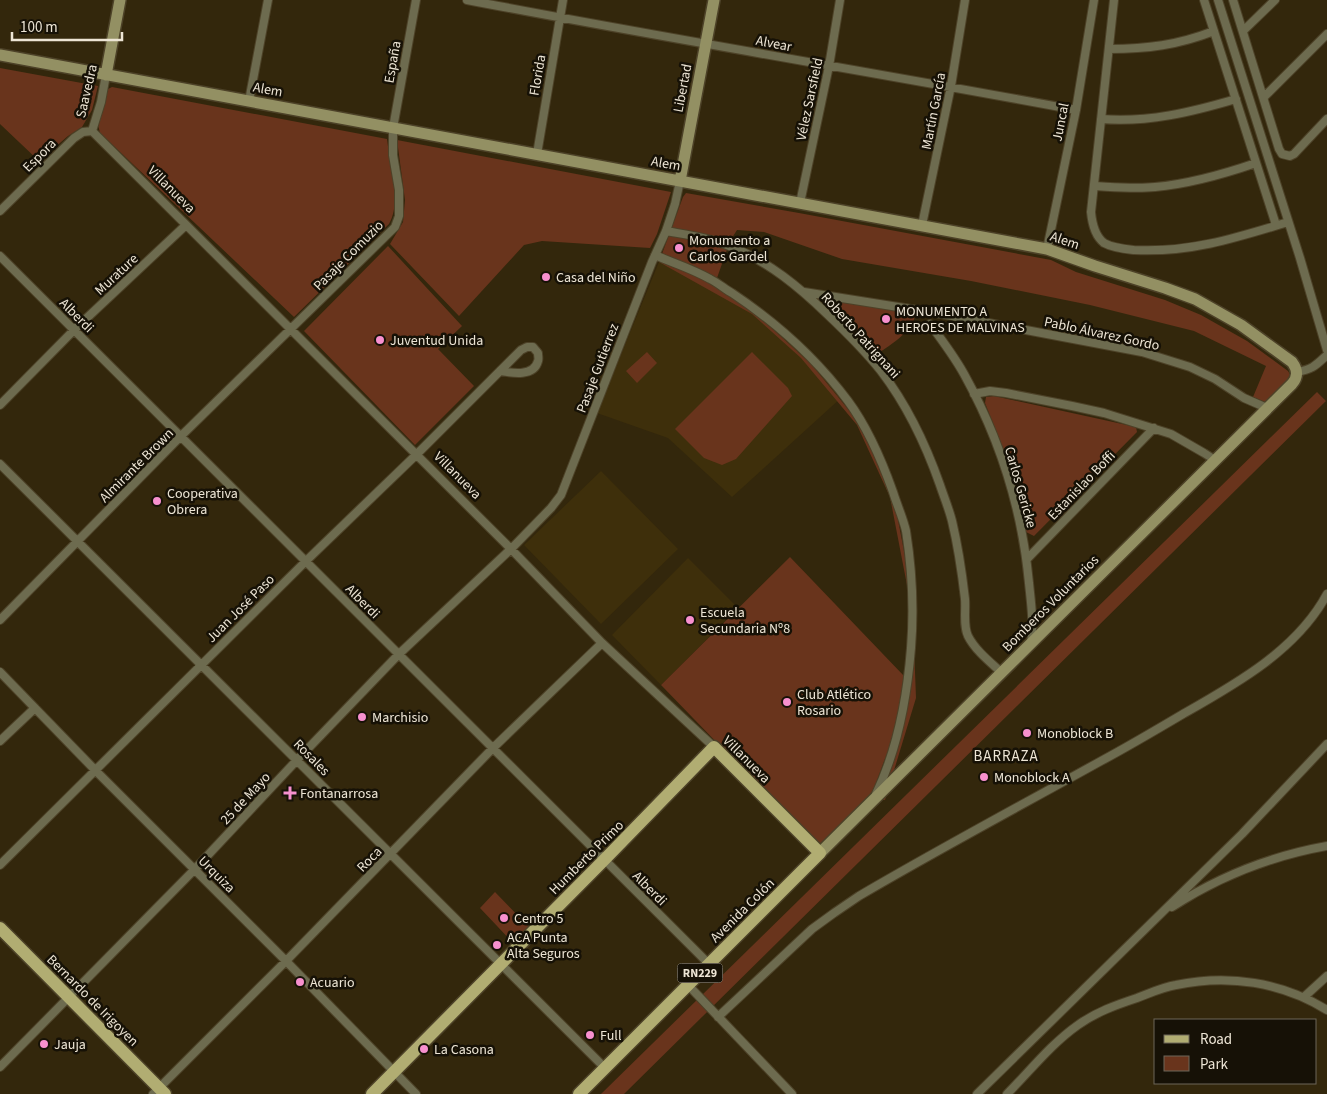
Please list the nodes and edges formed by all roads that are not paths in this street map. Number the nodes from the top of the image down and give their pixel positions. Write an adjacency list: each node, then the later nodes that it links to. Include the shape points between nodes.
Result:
1 (120, 0): 23 (main road, Saavedra)
2 (268, 0): 27 (street)
3 (416, 0): 31 (street, España)
4 (467, 0): 15 (street, Alvear)
5 (563, 0): 15 (street, Florida)
6 (714, 0): 19 (main road, Libertad)
7 (840, 0): 22 (street, Vélez Sarsfield)
8 (965, 0): 24 (street, Martín García)
9 (1094, 0): 28 (street, Juncal)
10 (1114, 0): 20 (street)
11 (1204, 0): 16 (street)
12 (1218, 0): 39 (street)
13 (1233, 0): 17 (street)
14 (1275, 0): 17 (street)
15 (560, 18): 19 (street, Alvear); 33 (street, Florida)
16 (1214, 31): 20 (street, via 1160,46); 26 (street)
17 (1243, 32): 25 (street)
18 (1327, 34): 25 (street)
19 (706, 43): 22 (street, Alvear); 35 (main road, Libertad)
20 (1109, 49): 29 (street)
21 (0, 55): 23 (main road, Alem)
22 (829, 66): 24 (street, Alvear); 37 (street, Vélez Sarsfield)
23 (106, 75): 27 (main road, Alem); 32 (street, Saavedra)
24 (951, 86): 28 (street, Alvear); 42 (street, Martín García)
25 (1264, 97): 30 (street, via 1282,154 1294,154)
26 (1236, 99): 29 (street, via 1165,116); 34 (street)
27 (249, 101): 31 (main road, Alem)
28 (1076, 110): 44 (street, Juncal)
29 (1101, 119): 36 (street)
30 (1327, 119)
31 (393, 128): 33 (main road, Alem); 49 (street, Pasaje Comuzio, via 393,155 399,190 399,216 395,227)
32 (92, 131): 38 (street, Espora, via 74,138); 40 (street, Villanueva)
33 (537, 154): 35 (main road, Alem)
34 (1256, 163): 36 (street, via 1208,177 1154,187); 41 (street)
35 (680, 181): 37 (main road, Alem); 43 (street, Pasaje Gutierrez)
36 (1094, 186): 41 (street, via 1091,220 1096,232 1106,244 1125,249 1194,247)
37 (800, 203): 42 (main road, Alem)
38 (0, 211)
39 (1288, 222): 41 (street); 51 (street)
40 (186, 225): 49 (street, Villanueva); 50 (street, Murature)
41 (1276, 225)
42 (922, 226): 44 (main road, Alem)
43 (666, 231): 45 (street, Pasaje Gutierrez); 47 (street, Roberto Patrignani, via 731,246)
44 (1047, 248): 54 (main road, Alem, via 1203,303 1260,338 1292,362)
45 (655, 254): 64 (street, Pasaje Gutierrez, via 561,495); 82 (street, via 710,279 753,307 794,340 848,402 886,471 906,530 912,634 908,687 897,737 877,794)
46 (0, 256): 50 (street, Alberdi)
47 (804, 292): 57 (street, Pablo Álvarez Gordo, via 1142,352 1190,367); 74 (street, Roberto Patrignani, via 881,371 918,432 952,520 960,560 967,635)
48 (930, 324): 55 (street, Carlos Gericke)
49 (291, 329): 59 (street, Almirante Brown); 60 (street, Villanueva)
50 (74, 330): 56 (street, Murature); 59 (street, Alberdi)
51 (1327, 350)
52 (1327, 355): 54 (street, via 1315,367)
53 (500, 371): 53 (street, Juan José Paso, via 521,350 532,347 538,353 534,368 526,372); 60 (street, Juan José Paso)
54 (1297, 372): 57 (main road, Bomberos Voluntarios / RN229, via 1294,382)
55 (974, 394): 58 (street, via 990,391 1033,398 1104,413); 65 (street, Carlos Gericke, via 1007,472)
56 (0, 405)
57 (1267, 408): 61 (main road, Bomberos Voluntarios / RN229)
58 (1154, 428): 61 (street, via 1171,434); 65 (street, Estanislao Boffi)
59 (180, 437): 63 (street, Almirante Brown); 66 (street, Alberdi)
60 (416, 455): 64 (street, Villanueva); 66 (street, Juan José Paso)
61 (1215, 460): 70 (main road, Bomberos Voluntarios / RN229)
62 (0, 464): 63 (street, Rosales)
63 (78, 541): 68 (street, Almirante Brown); 72 (street, Rosales)
64 (511, 549): 69 (street, Villanueva); 71 (street, 25 de Mayo)
65 (1027, 559): 70 (street, Carlos Gericke, via 1033,630)
66 (306, 561): 71 (street, Alberdi); 72 (street, Juan José Paso)
67 (1327, 594): 99 (street, via 1294,637 1244,678 853,900 812,929)
68 (0, 620)
69 (602, 643): 78 (street, Villanueva); 79 (street, Roca)
70 (1031, 643): 74 (main road, Bomberos Voluntarios / RN229)
71 (399, 654): 79 (street, Alberdi); 80 (street, 25 de Mayo)
72 (201, 664): 80 (street, Rosales); 81 (street, Juan José Paso)
73 (0, 672): 75 (street, Urquiza)
74 (1001, 672): 82 (main road, Bomberos Voluntarios / RN229)
75 (35, 708): 76 (street); 81 (street, Urquiza)
76 (0, 741)
77 (1327, 744): 89 (street)
78 (714, 747): 84 (main road, Villanueva); 86 (main road, Humberto Primo)
79 (493, 748): 85 (street, Roca); 86 (street, Alberdi)
80 (297, 760): 85 (street, Rosales); 88 (street, 25 de Mayo)
81 (96, 771): 87 (street, Juan José Paso); 88 (street, Urquiza)
82 (869, 804): 84 (main road, Bomberos Voluntarios / RN229)
83 (1327, 846): 89 (street, via 1238,871 1191,894)
84 (820, 853): 93 (main road, Avenida Colón / RN229)
85 (391, 854): 91 (street, Roca); 92 (street, Rosales)
86 (604, 860): 92 (main road, Humberto Primo); 93 (street, Alberdi)
87 (0, 866)
88 (194, 870): 91 (street, Urquiza); 97 (street, 25 de Mayo)
89 (1158, 916): 108 (street)
90 (0, 928): 97 (main road, Bernardo de Irigoyen)
91 (286, 961): 102 (street, Urquiza); 103 (street, Roca)
92 (502, 964): 101 (street, Rosales); 102 (main road, Humberto Primo)
93 (709, 964): 95 (main road, Avenida Colón / RN229)
94 (1326, 980): 96 (street)
95 (688, 985): 99 (street); 101 (main road, Avenida Colón / RN229)
96 (1304, 997): 98 (street); 109 (street, via 1276,987 1245,982 1204,981 1174,985 1094,1014 1055,1044)
97 (70, 998): 100 (street, 25 de Mayo); 103 (main road, Bernardo de Irigoyen)
98 (1327, 1010)
99 (718, 1017): 107 (street)
100 (0, 1067)
101 (605, 1068): 106 (main road, Avenida Colón / RN229)
102 (394, 1072): 104 (main road, Humberto Primo); 105 (street, Urquiza)
103 (159, 1092)
104 (372, 1094)
105 (416, 1094)
106 (580, 1094)
107 (792, 1094)
108 (977, 1094)
109 (1007, 1094)

